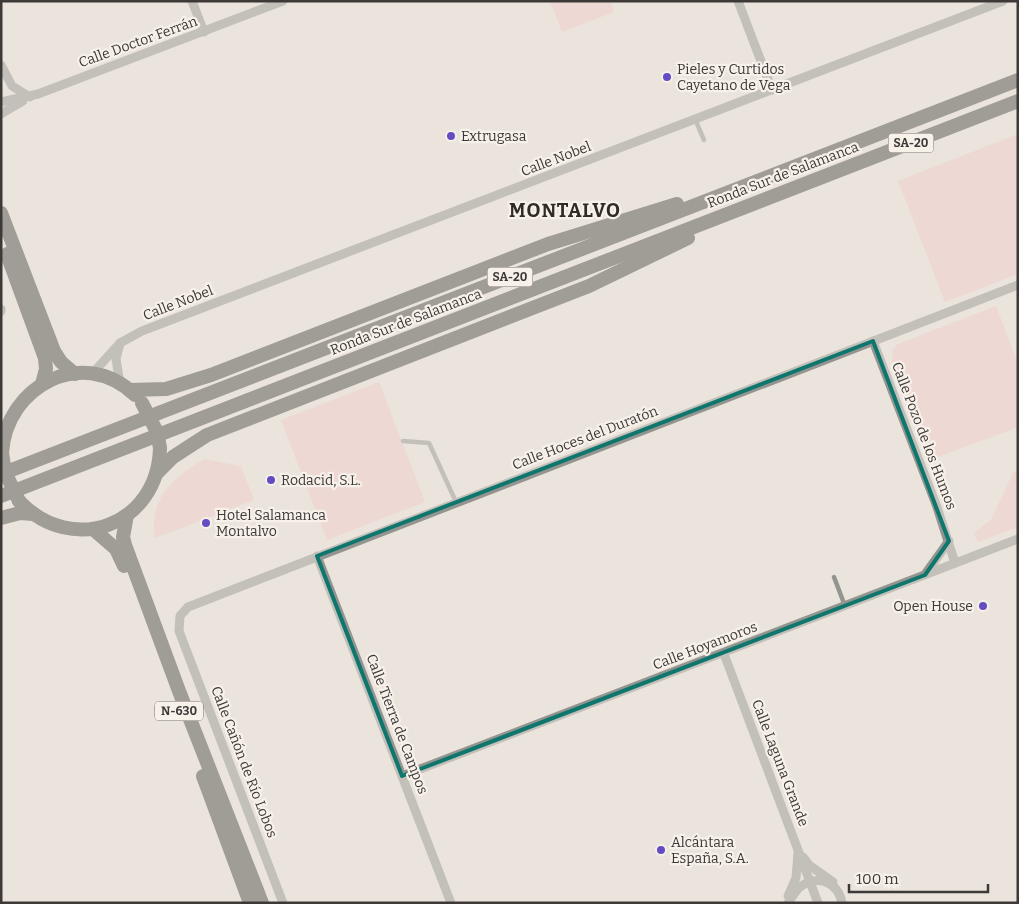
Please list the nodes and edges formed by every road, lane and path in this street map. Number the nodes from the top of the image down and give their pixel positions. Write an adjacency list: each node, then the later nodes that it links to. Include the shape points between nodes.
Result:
1 (192, 1): 5 (street)
2 (283, 1): 5 (street, Calle Doctor Ferrán)
3 (738, 1): 9 (street)
4 (1003, 1): 9 (street, Calle Nobel)
5 (204, 32): 10 (street, Calle Doctor Ferrán)
6 (1, 65): 7 (street); 10 (street, via 12,86)
7 (1, 70)
8 (1018, 80): 16 (highway, Ronda Sur de Salamanca / SA-20)
9 (772, 90): 14 (street, Calle Nobel)
10 (30, 97): 12 (street, Calle Doctor Ferrán); 13 (street, Calle Doctor Ferrán)
11 (1018, 101): 17 (highway, Ronda Sur de Salamanca / SA-20)
12 (1, 102)
13 (1, 114)
14 (695, 119): 15 (lane); 22 (street, Calle Nobel, via 142,331)
15 (704, 140)
16 (793, 168): 26 (highway, via 583,231 186,383 153,391); 29 (highway, Ronda Sur de Salamanca / SA-20)
17 (804, 184): 30 (highway, via 589,286 207,435 173,457); 31 (highway, Ronda Sur de Salamanca / SA-20)
18 (1, 213): 23 (highway, via 54,351)
19 (1, 239): 25 (highway, via 45,358)
20 (1018, 285): 21 (street, Calle Hoces del Duratón)
21 (873, 341): 32 (street, Calle Hoces del Duratón); 38 (street, Calle Pozo de los Humos)
22 (120, 343): 24 (street, Calle Nobel); 26 (street, via 116,359)
23 (75, 374): 24 (highway); 25 (highway)
24 (92, 374): 26 (highway)
25 (42, 384): 28 (highway, via 20,402 12,414)
26 (125, 387): 30 (highway, bridge, via 142,403 157,432 160,448)
27 (403, 441): 32 (lane, via 429,443)
28 (2, 446): 33 (highway, bridge, via 5,472 19,501)
29 (1, 474)
30 (156, 474): 34 (highway, via 148,492)
31 (1, 496)
32 (456, 502): 39 (street, Calle Hoces del Duratón)
33 (33, 514): 35 (highway, via 20,513); 36 (highway, via 60,528)
34 (127, 515): 36 (highway); 51 (highway, N-630, via 123,537 125,545 178,691)
35 (1, 518)
36 (93, 529): 50 (highway, N-630, via 119,554)
37 (1018, 539): 40 (street, Calle Hoyamoros)
38 (949, 541): 40 (street, Calle Pozo de los Humos); 41 (street)
39 (316, 556): 44 (street, Calle Hoces del Duratón, via 192,604 180,616); 46 (street, Calle Tierra de Campos)
40 (955, 563): 41 (street, Calle Hoyamoros)
41 (925, 575): 43 (street, Calle Hoyamoros)
42 (834, 577): 43 (lane)
43 (845, 606): 45 (street, Calle Hoyamoros)
44 (179, 631): 52 (street, Calle Cañón de Río Lobos)
45 (724, 654): 46 (street, Calle Hoyamoros); 47 (street, Calle Laguna Grande)
46 (402, 776): 53 (street, Calle Tierra de Campos)
47 (798, 850): 48 (street, Calle Laguna Grande); 49 (street, via 809,865 828,876); 54 (street, via 796,878)
48 (810, 882): 49 (street, via 827,881); 55 (street, via 800,887); 56 (street, Calle Laguna Grande)
49 (838, 890): 57 (street)
50 (250, 903)
51 (262, 903)
52 (284, 903)
53 (451, 903)
54 (783, 903)
55 (788, 903)
56 (818, 903)
57 (842, 903)

